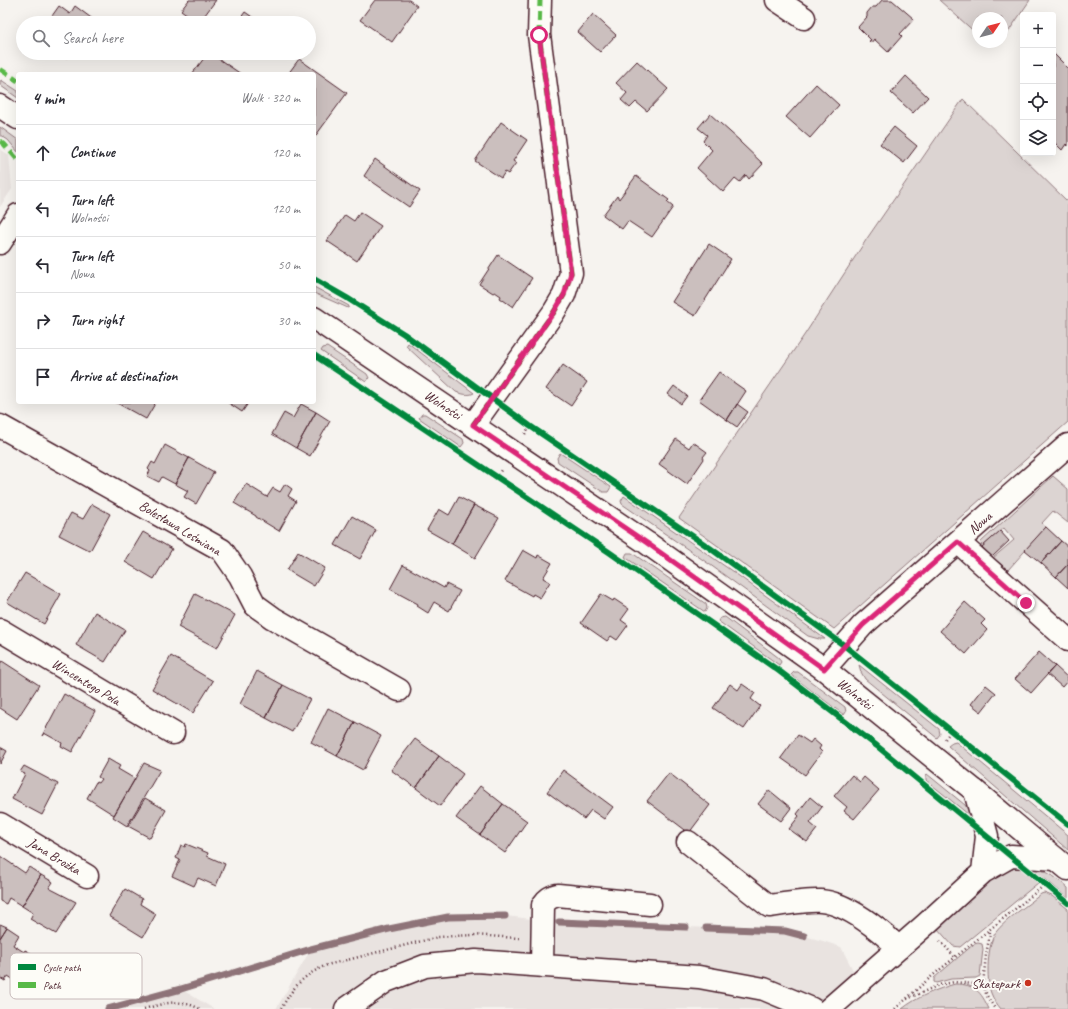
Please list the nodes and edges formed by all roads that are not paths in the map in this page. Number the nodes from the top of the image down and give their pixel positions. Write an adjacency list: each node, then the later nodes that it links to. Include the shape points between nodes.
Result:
1 (540, 0): 9 (street, via 539,35 571,273 564,295 554,312)
2 (777, 0): 3 (street)
3 (804, 18)
4 (0, 106): 5 (street)
5 (16, 117)
6 (16, 218): 7 (street)
7 (0, 243)
8 (316, 319): 9 (street, Wolności)
9 (473, 425): 15 (street, Wolności, via 647,543)
10 (0, 426): 16 (street, Bolesława Leśmiana, via 222,550 240,576 255,605 273,618)
11 (1068, 445): 12 (street, Nowa)
12 (958, 542): 14 (street); 15 (street, Nowa, via 863,625)
13 (0, 630): 17 (street, Wincentego Pola)
14 (1068, 640)
15 (824, 669): 18 (street, Wolności)
16 (399, 690)
17 (172, 733)
18 (975, 790): 21 (street, Wolności); 22 (street, via 987,836)
19 (0, 824): 23 (street, Jana Brożka)
20 (688, 842): 25 (street, via 769,906 820,901 833,903 865,921)
21 (1062, 864): 22 (street, via 1011,856)
22 (982, 872): 25 (street)
23 (87, 876)
24 (650, 904): 26 (street, via 558,895 550,897 543,905)
25 (899, 948): 29 (street)
26 (542, 966): 27 (street, via 476,961 425,966 386,981); 28 (street, via 699,977 764,989)
27 (346, 1009)
28 (812, 1009)
29 (829, 1009)

